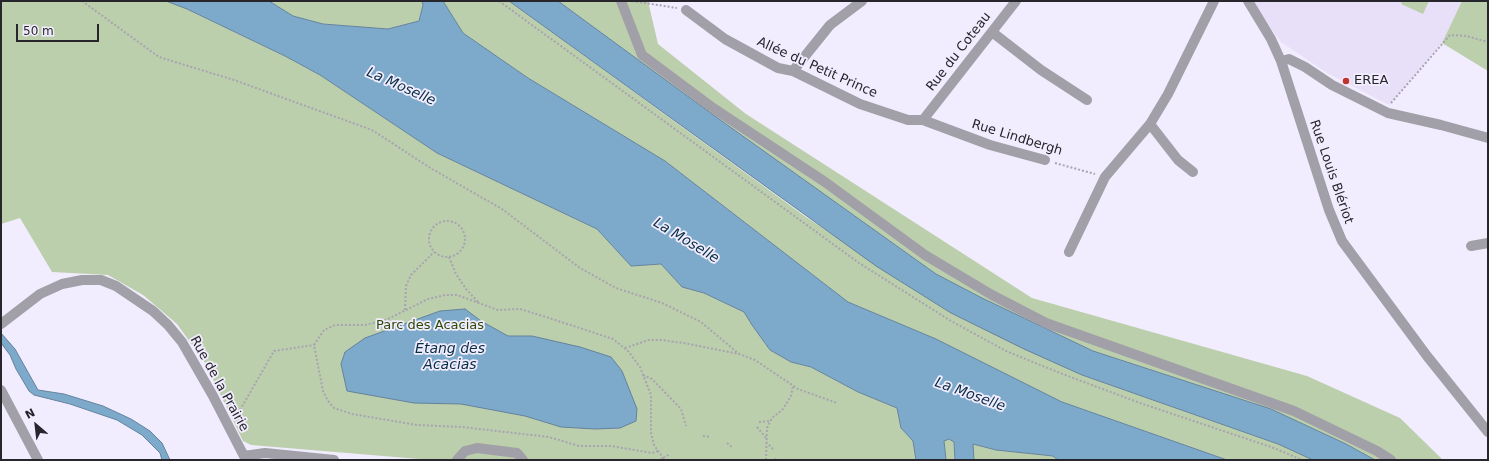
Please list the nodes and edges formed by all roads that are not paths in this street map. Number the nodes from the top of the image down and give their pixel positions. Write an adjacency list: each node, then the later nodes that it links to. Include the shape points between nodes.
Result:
1 (621, 1): 27 (street, via 642,55 713,108 824,182 925,255 992,295 1046,323 1294,411)
2 (862, 1): 9 (street, via 830,25)
3 (1016, 1): 7 (street, Rue du Coteau)
4 (1214, 1): 12 (street, via 1168,94)
5 (1248, 1): 8 (street, Rue Louis Blériot)
6 (686, 10): 9 (street, Allée du Petit Prince, via 725,38 778,68)
7 (992, 32): 10 (street, via 1041,70); 11 (street, Rue du Coteau)
8 (1281, 61): 13 (street, via 1289,60 1305,67 1332,85 1384,112); 21 (street, Rue Louis Blériot, via 1329,210 1342,240 1427,356)
9 (793, 71): 11 (street, Allée du Petit Prince, via 860,104 908,120)
10 (1087, 100)
11 (923, 120): 14 (street, Rue Lindbergh, via 990,145)
12 (1150, 124): 15 (street, via 1178,160); 18 (street, via 1105,177)
13 (1488, 138)
14 (1045, 160)
15 (1193, 172)
16 (1488, 243): 17 (street)
17 (1471, 246)
18 (1069, 252)
19 (1, 324): 22 (street, Rue de la Prairie, via 40,294 62,284 101,280 116,286 153,311 182,342)
20 (1, 390): 23 (street)
21 (1488, 432)
22 (245, 458): 24 (street, via 265,453)
23 (38, 460)
24 (334, 460)
25 (457, 460): 26 (street, via 465,451 477,448 518,453)
26 (523, 460)
27 (1391, 460)

